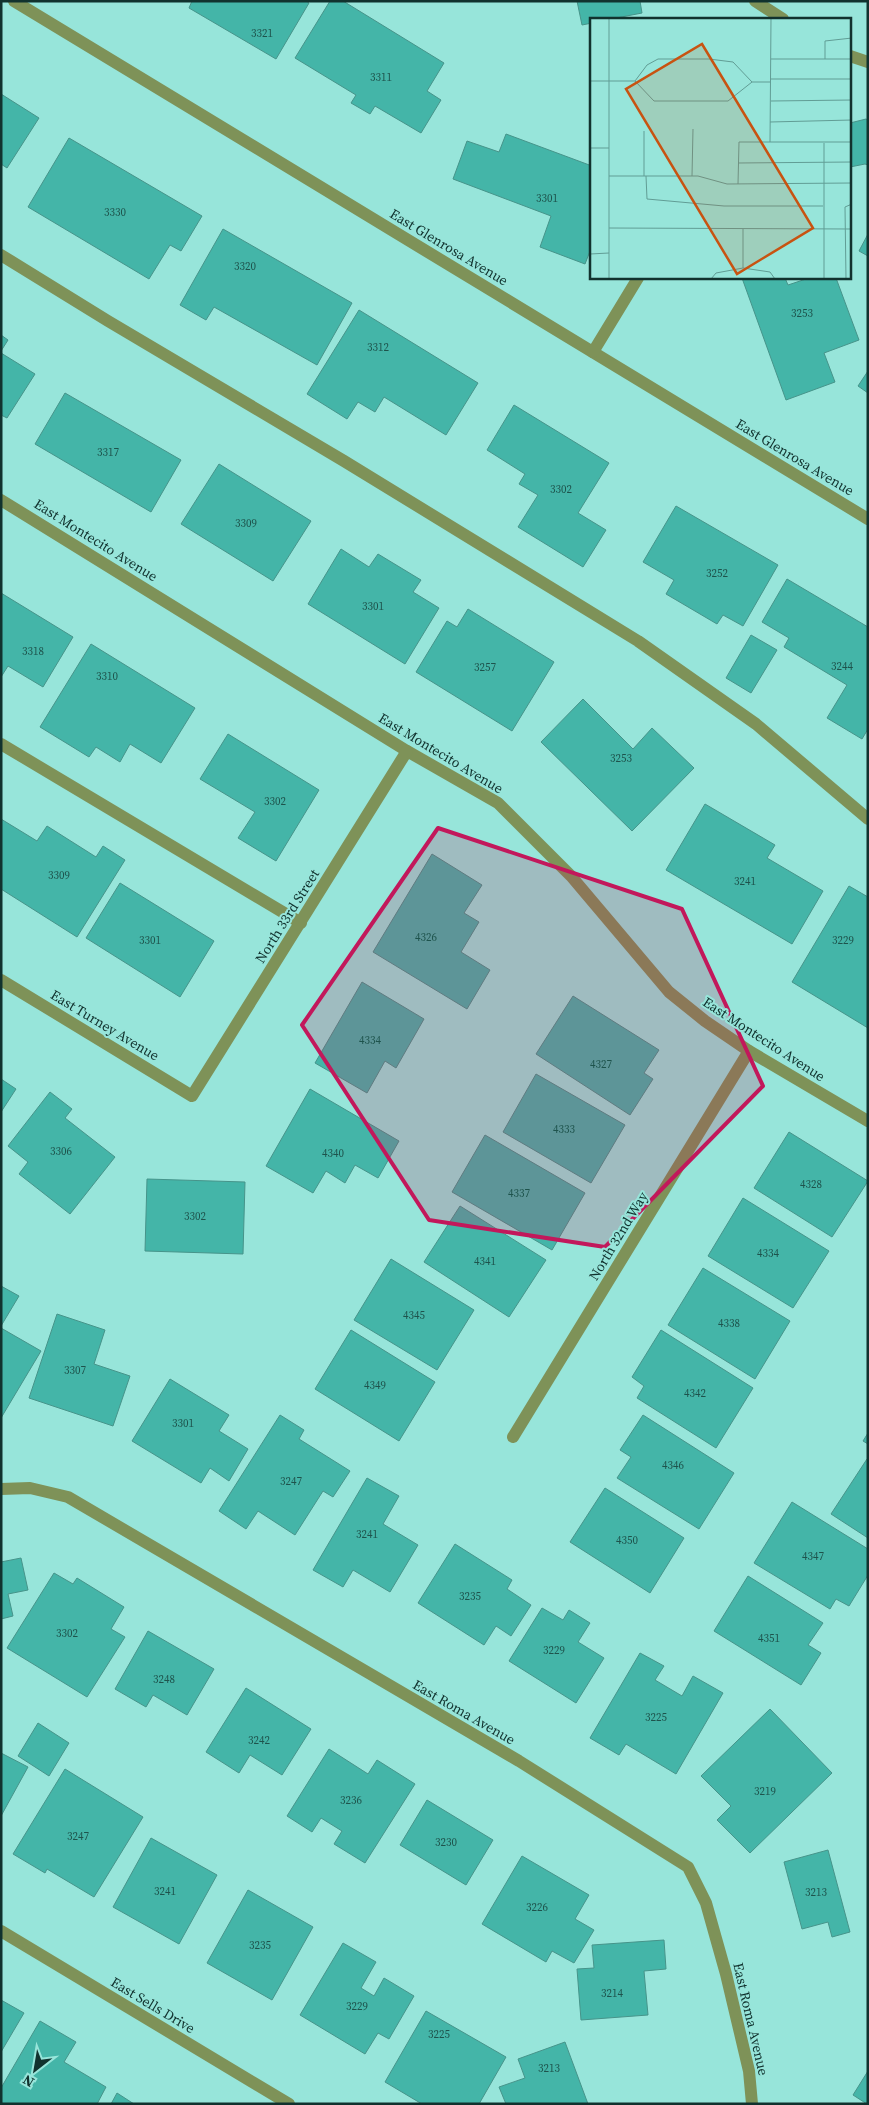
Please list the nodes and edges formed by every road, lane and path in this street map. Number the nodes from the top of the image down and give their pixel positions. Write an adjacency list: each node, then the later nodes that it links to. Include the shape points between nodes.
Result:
1 (14, 1): 8 (street, East Glenrosa Avenue)
2 (754, 1): 3 (street)
3 (781, 18)
4 (852, 57): 5 (street)
5 (868, 62)
6 (1, 255): 13 (street, via 638,641 756,724)
7 (637, 279): 8 (street)
8 (592, 352): 10 (street, East Glenrosa Avenue)
9 (1, 500): 12 (street, East Montecito Avenue)
10 (868, 519)
11 (1, 744): 14 (street)
12 (407, 751): 14 (street, North 33rd Street); 16 (street, East Montecito Avenue, via 498,804 571,876 669,992)
13 (868, 819)
14 (301, 923): 17 (street, North 33rd Street)
15 (1, 980): 17 (street, East Turney Avenue)
16 (749, 1051): 18 (street, East Montecito Avenue); 19 (street, North 32nd Way)
17 (192, 1096)
18 (868, 1121)
19 (513, 1437)
20 (1, 1489): 23 (street, East Roma Avenue, via 30,1488 68,1497 519,1761 688,1867 706,1903 726,1974 749,2071)
21 (1, 1931): 22 (street, East Sells Drive)
22 (289, 2104)
23 (752, 2104)

